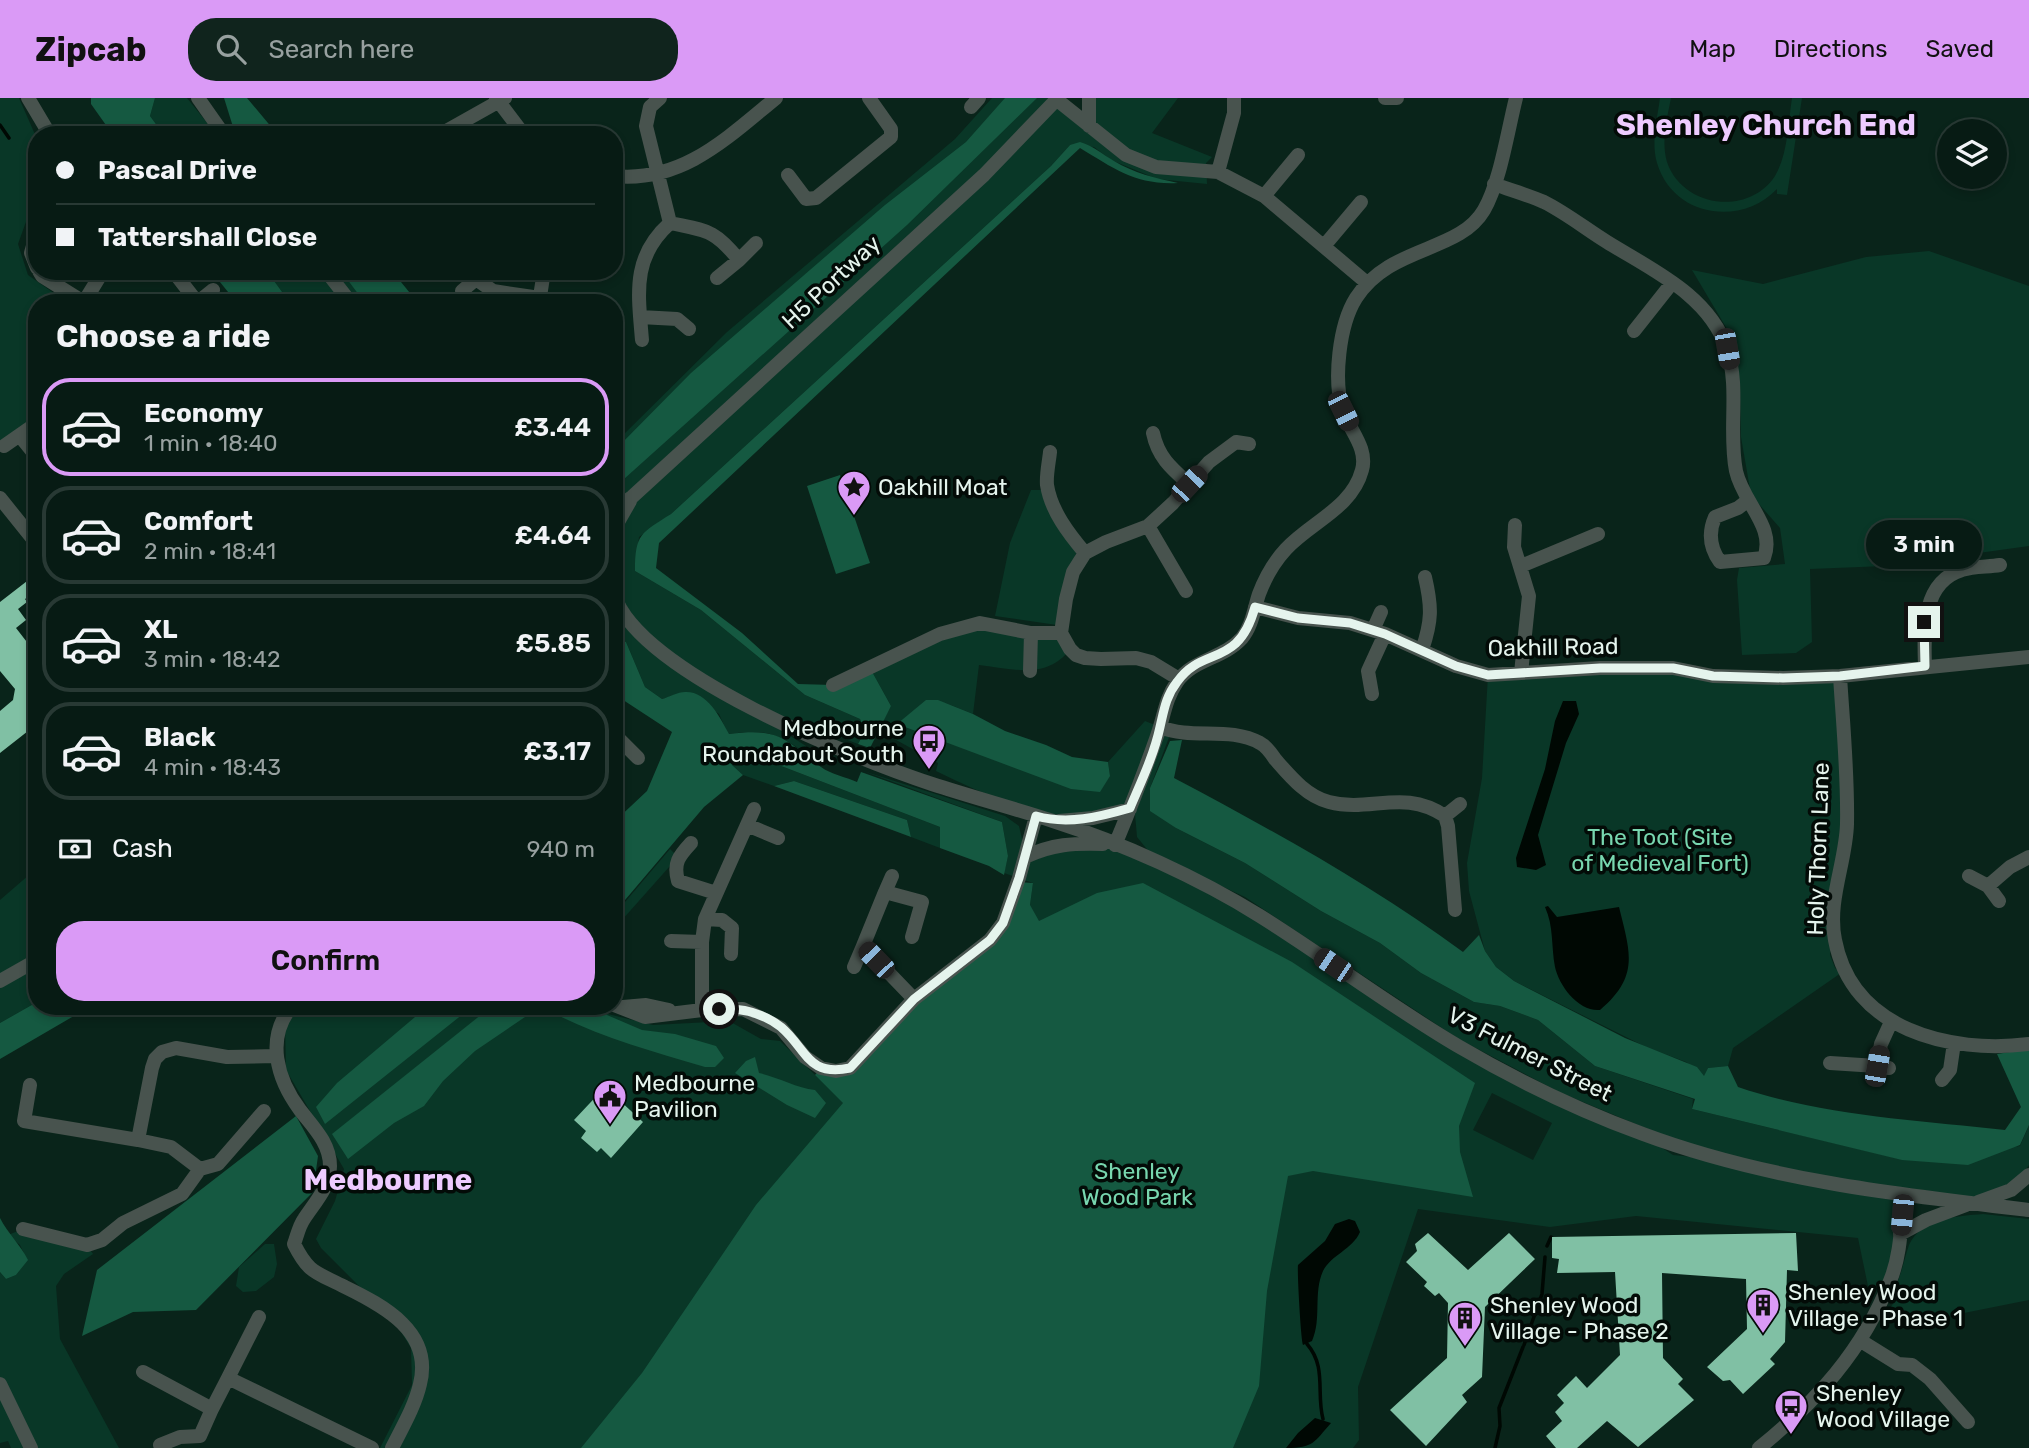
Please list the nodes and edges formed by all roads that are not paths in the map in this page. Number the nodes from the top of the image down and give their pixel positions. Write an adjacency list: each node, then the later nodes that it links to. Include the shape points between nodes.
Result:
1 (198, 98): 14 (street)
2 (660, 98): 20 (street, via 650,107 646,126)
3 (776, 98): 20 (street, via 711,152)
4 (869, 98): 21 (street, via 891,129 891,137 816,198 806,199)
5 (1089, 98): 17 (street)
6 (1234, 98): 19 (street)
7 (1385, 98): 8 (street)
8 (1397, 98)
9 (1516, 98): 23 (street)
10 (500, 99): 15 (street); 16 (street)
11 (1057, 99): 17 (street); 55 (street, H5 Portway, via 984,175)
12 (34, 100): 13 (street)
13 (46, 126)
14 (218, 126)
15 (454, 126)
16 (518, 126)
17 (1088, 126): 19 (street, via 1126,155 1156,167)
18 (1298, 155): 24 (street)
19 (1219, 172): 24 (street)
20 (657, 175): 22 (street); 26 (street)
21 (788, 175)
22 (623, 176)
23 (1494, 184): 35 (street, via 1484,211 1473,223 1457,235 1391,264); 36 (street, via 1544,202)
24 (1264, 196): 28 (street)
25 (1361, 202): 28 (street)
26 (670, 223): 29 (street, via 722,238); 43 (street, via 641,262)
27 (756, 243): 29 (street)
28 (1324, 246): 35 (street)
29 (738, 260): 30 (street)
30 (717, 278)
31 (49, 280): 39 (street)
32 (333, 280): 41 (street)
33 (475, 280): 38 (street)
34 (478, 280): 42 (street)
35 (1367, 283): 69 (street, via 1346,322 1338,372 1343,411 1361,449 1362,471 1341,504 1298,537 1273,565)
36 (1672, 283): 45 (street); 57 (street, via 1705,310 1727,349 1735,464)
37 (213, 290): 40 (street)
38 (462, 291)
39 (72, 294)
40 (208, 294)
41 (344, 294)
42 (512, 294)
43 (640, 317): 44 (street, via 677,319); 46 (street)
44 (689, 329)
45 (1634, 331)
46 (642, 340)
47 (28, 430): 49 (street)
48 (1153, 433): 54 (street, via 1164,462)
49 (20, 436): 51 (street); 52 (street)
50 (1239, 438): 54 (street)
51 (4, 446)
52 (28, 446)
53 (1050, 452): 64 (street, via 1047,484 1052,501 1065,529)
54 (1189, 484): 61 (street)
55 (632, 497): 58 (street, H5 Portway); 59 (street, H5 Portway)
56 (0, 498): 62 (street)
57 (1747, 501): 57 (street, via 1766,531 1764,558 1720,562 1712,551 1710,527 1715,517)
58 (623, 503)
59 (623, 513)
60 (1515, 525): 66 (street, via 1514,547)
61 (1147, 526): 64 (street); 68 (street)
62 (28, 533)
63 (1598, 534): 66 (street)
64 (1085, 553): 76 (street, via 1073,572)
65 (2000, 565): 79 (street, via 1959,563 1945,579 1930,601 1924,622)
66 (1521, 566): 81 (street, via 1529,596)
67 (1425, 577): 77 (street, via 1431,606)
68 (1186, 591)
69 (1255, 607): 74 (street, Oakhill Road); 83 (street, via 1242,637)
70 (1381, 612): 74 (street)
71 (623, 615): 73 (street)
72 (623, 623): 73 (street)
73 (632, 627): 92 (street, via 684,668 814,738)
74 (1379, 632): 77 (street, Oakhill Road); 85 (street, via 1368,671)
75 (1031, 633): 76 (street); 80 (street); 84 (street, via 980,623 940,634)
76 (1061, 633): 83 (street, via 1070,649 1085,659 1136,658)
77 (1422, 650): 81 (street, Oakhill Road, via 1488,675)
78 (2029, 657): 79 (street, Oakhill Road)
79 (1925, 666): 82 (street, Oakhill Road)
80 (1030, 671)
81 (1521, 673): 82 (street, Oakhill Road, via 1673,668 1742,678)
82 (1840, 676): 121 (street, Holy Thorn Lane, via 1847,828 1836,891 1835,939 1857,990)
83 (1178, 679): 86 (street)
84 (833, 685)
85 (1372, 694)
86 (1160, 727): 90 (street); 93 (street, via 1177,734 1235,734 1262,744 1291,777 1329,802 1416,802)
87 (623, 743): 88 (street)
88 (639, 758)
89 (1460, 804): 93 (street)
90 (1130, 808): 94 (street, via 1093,818); 98 (street)
91 (754, 809): 95 (street)
92 (1036, 816): 94 (street); 100 (street)
93 (1445, 816): 107 (street)
94 (1054, 821): 98 (street, V3 Fulmer Street)
95 (747, 825): 96 (street); 105 (street)
96 (778, 838)
97 (691, 843): 105 (street, via 678,857 678,881)
98 (1115, 845): 100 (street, via 1067,842); 132 (street, V3 Fulmer Street, via 1258,915 1459,1046 1543,1091 1641,1134 1725,1161)
99 (2029, 856): 103 (street)
100 (1025, 857): 117 (street, via 1008,911 990,940)
101 (892, 876): 104 (street)
102 (1969, 876): 103 (street)
103 (1988, 886): 106 (street)
104 (885, 892): 109 (street, via 923,897); 112 (street)
105 (716, 893): 108 (street)
106 (1999, 901)
107 (1455, 910)
108 (705, 919): 111 (street); 113 (street, via 722,920 732,929)
109 (912, 937)
110 (671, 941): 111 (street)
111 (702, 942): 119 (street)
112 (863, 946): 115 (street); 117 (street)
113 (731, 954)
114 (28, 965): 116 (street)
115 (853, 967)
116 (0, 981)
117 (914, 999): 119 (street, via 850,1068 836,1071 805,1057 781,1028 760,1016 736,1009)
118 (623, 1009): 119 (street, via 645,1017)
119 (702, 1010)
120 (284, 1015): 124 (street)
121 (1891, 1022): 122 (street, Holy Thorn Lane, via 1920,1036); 125 (street, via 1881,1044 1883,1067)
122 (1954, 1044): 123 (street, Holy Thorn Lane); 126 (street)
123 (2029, 1044)
124 (276, 1056): 129 (street, via 227,1057 176,1048 162,1052 152,1068); 148 (street, via 284,1084 326,1146 330,1167 323,1192 302,1222 294,1244 305,1266 395,1315 420,1349 421,1383)
125 (1830, 1063)
126 (1950, 1074)
127 (30, 1085): 129 (street, via 24,1121)
128 (264, 1111): 130 (street, via 218,1164)
129 (138, 1140): 130 (street, via 171,1147)
130 (200, 1169): 135 (street, via 182,1194 87,1245)
131 (2029, 1175): 133 (street, via 2011,1190)
132 (1904, 1196): 133 (street, V3 Fulmer Street); 136 (street)
133 (1972, 1204): 134 (street, V3 Fulmer Street); 136 (street)
134 (2029, 1210)
135 (23, 1229)
136 (1900, 1234): 138 (street, via 1890,1281)
137 (259, 1317): 140 (street)
138 (1861, 1341): 143 (street, via 1898,1364 1913,1365); 149 (street, via 1808,1406)
139 (143, 1372): 142 (street)
140 (228, 1378): 142 (street); 147 (street)
141 (0, 1384): 146 (street)
142 (212, 1409): 144 (street)
143 (1968, 1422)
144 (203, 1442): 145 (street, via 180,1437)
145 (160, 1445)
146 (31, 1448)
147 (372, 1448)
148 (392, 1448)
149 (1759, 1448)

